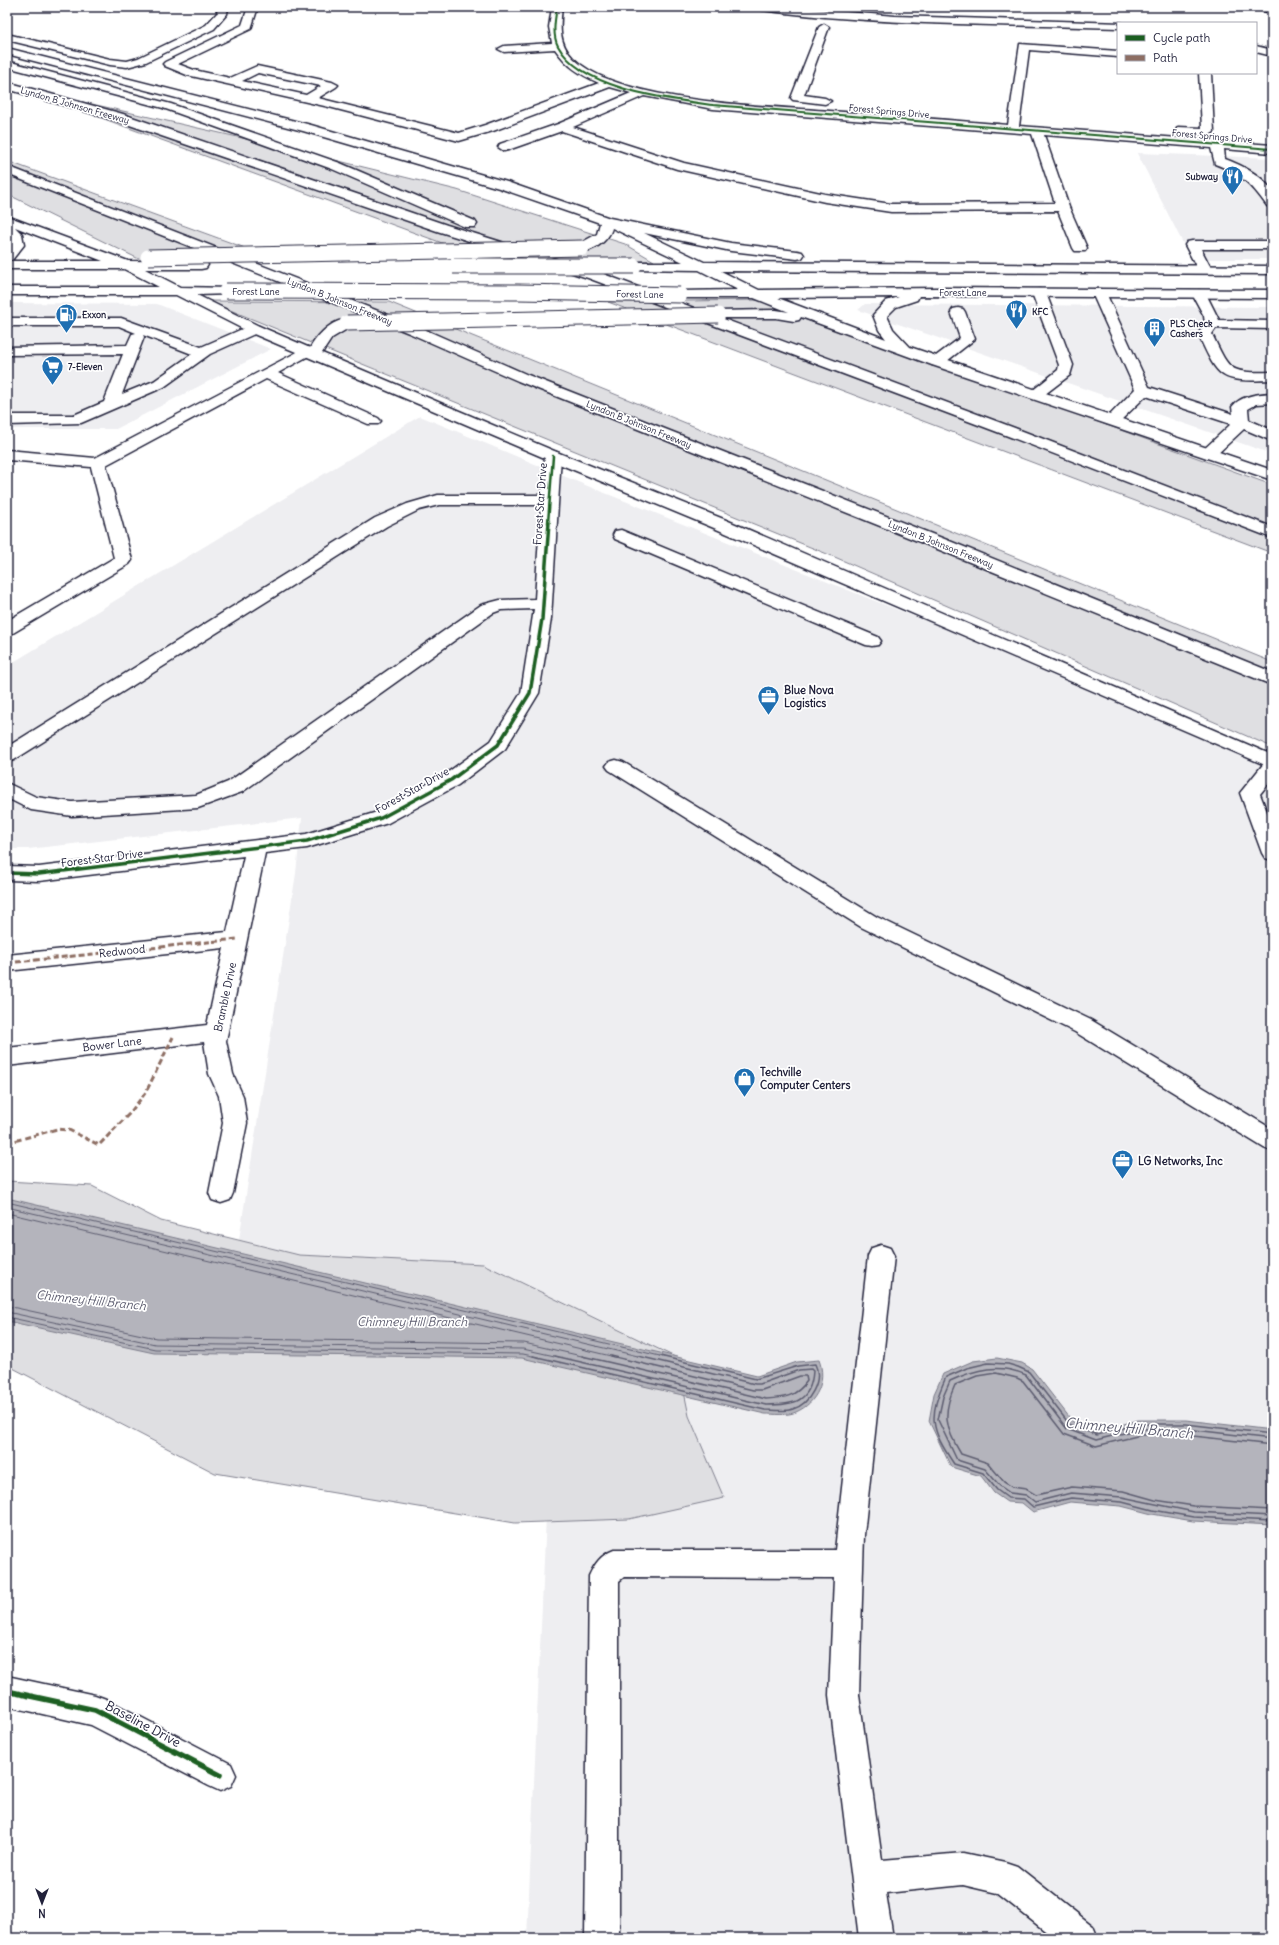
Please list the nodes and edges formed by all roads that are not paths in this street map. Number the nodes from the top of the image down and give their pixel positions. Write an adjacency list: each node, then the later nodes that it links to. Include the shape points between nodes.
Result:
1 (223, 7): 11 (main road, via 222,14 210,26 142,60 127,64)
2 (253, 7): 20 (main road, via 247,27 169,64 191,73)
3 (557, 7): 12 (main road, via 554,30)
4 (762, 7): 8 (main road, via 818,15)
5 (932, 7): 8 (main road)
6 (1260, 7): 7 (main road)
7 (1272, 10)
8 (926, 21): 9 (main road)
9 (1117, 26)
10 (824, 28): 25 (main road, via 797,98)
11 (7, 37)
12 (558, 46): 13 (main road); 21 (main road, Forest Springs Drive, via 575,65)
13 (504, 49)
14 (1257, 49): 16 (main road)
15 (7, 51): 54 (main road, via 307,128 503,186)
16 (1272, 53)
17 (1117, 54): 34 (main road, via 1024,46)
18 (7, 64): 68 (main road, via 167,106 336,166)
19 (1205, 74): 42 (main road, via 1208,132)
20 (232, 82): 24 (main road); 24 (main road, via 257,69 332,84)
21 (609, 83): 23 (main road, Forest Springs Drive); 24 (main road, via 459,137)
22 (7, 85): 68 (main road, Lyndon B Johnson Freeway, via 119,117 442,228)
23 (642, 93): 26 (main road); 30 (main road, Forest Springs Drive, via 713,105)
24 (307, 99)
25 (802, 99): 27 (main road); 31 (main road)
26 (621, 102): 29 (main road); 40 (main road)
27 (840, 102)
28 (899, 107): 36 (main road)
29 (636, 108)
30 (767, 109): 31 (main road, Forest Springs Drive); 38 (main road)
31 (797, 111): 36 (main road, Forest Springs Drive)
32 (695, 114): 37 (main road)
33 (1001, 116): 34 (main road)
34 (1014, 117): 35 (main road); 43 (main road)
35 (1030, 118)
36 (896, 119): 43 (main road, Forest Springs Drive)
37 (748, 120)
38 (764, 121)
39 (1130, 126): 41 (main road)
40 (562, 127): 48 (main road); 52 (main road, via 681,166 825,198 891,208)
41 (1146, 127)
42 (1162, 128)
43 (1013, 129): 44 (main road, Forest Springs Drive)
44 (1037, 131): 46 (main road, Forest Springs Drive); 47 (main road)
45 (1026, 144): 47 (main road)
46 (1217, 144): 49 (main road, Forest Springs Drive); 51 (main road, via 1219,161 1256,180)
47 (1042, 145): 52 (main road)
48 (504, 147)
49 (1272, 149)
50 (7, 170): 112 (main road, Lyndon B Johnson Freeway, via 414,330 523,378)
51 (1271, 201)
52 (1063, 207): 58 (main road)
53 (7, 220): 56 (main road)
54 (608, 221): 56 (main road, bridge, via 602,237 582,248 148,257); 64 (main road, via 731,247); 65 (main road)
55 (7, 228): 59 (main road, via 15,234 17,245)
56 (64, 242): 61 (main road)
57 (1272, 245): 66 (main road, via 1192,245)
58 (1080, 248)
59 (7, 256)
60 (7, 265): 61 (main road)
61 (126, 265): 62 (main road); 69 (main road)
62 (374, 266)
63 (437, 266): 65 (main road, bridge)
64 (893, 267): 65 (main road); 66 (main road)
65 (704, 268): 76 (main road)
66 (1205, 270): 67 (main road)
67 (1272, 270)
68 (593, 275): 107 (main road, Lyndon B Johnson Freeway)
69 (177, 290): 70 (main road, Forest Lane); 76 (main road, Forest Lane, bridge); 82 (main road)
70 (7, 291)
71 (937, 292): 72 (main road, Forest Lane); 76 (main road, Forest Lane); 86 (main road, via 898,302 880,315 886,330)
72 (1039, 293): 73 (main road, Forest Lane); 93 (main road, via 1066,365 1065,372)
73 (1099, 293): 74 (main road, Forest Lane); 92 (main road)
74 (1199, 294): 75 (main road, Forest Lane); 79 (main road, via 1211,316)
75 (1272, 294)
76 (758, 295): 80 (main road)
77 (958, 312): 89 (main road, via 968,339)
78 (7, 322): 83 (main road, via 121,322)
79 (1212, 324): 81 (main road); 91 (main road, via 1205,334 1221,366 1228,373)
80 (835, 325): 86 (main road); 88 (main road, bridge, via 776,314 347,323 329,331)
81 (1272, 325)
82 (254, 328): 87 (main road); 88 (main road)
83 (140, 329): 84 (main road); 87 (main road)
84 (132, 349): 85 (main road); 95 (main road)
85 (7, 351)
86 (906, 351): 89 (main road)
87 (203, 353): 95 (main road, via 159,384)
88 (310, 353): 90 (main road); 103 (main road)
89 (937, 362): 93 (main road)
90 (266, 373): 98 (main road); 104 (main road)
91 (1272, 376)
92 (1143, 390): 97 (main road); 99 (main road)
93 (1035, 395): 97 (main road)
94 (1272, 398): 99 (main road, via 1257,399 1240,407)
95 (110, 406): 96 (main road, via 76,420)
96 (7, 420)
97 (1112, 421): 101 (main road)
98 (373, 422)
99 (1242, 422): 100 (main road); 101 (main road)
100 (1272, 436)
101 (1210, 453): 105 (main road)
102 (7, 455): 104 (main road)
103 (552, 456): 106 (main road, Forest Star Drive); 114 (main road, via 728,527)
104 (98, 463): 110 (main road, via 123,560)
105 (1272, 475)
106 (550, 500): 109 (main road, Forest Star Drive); 113 (main road, via 438,500 413,507 381,522)
107 (1272, 532)
108 (621, 535): 111 (main road)
109 (543, 604): 117 (main road, via 500,605 487,609 235,787 198,801 72,809 32,803); 118 (main road, Forest Star Drive, via 530,693 498,744 451,780 381,818 307,841)
110 (7, 629)
111 (872, 641)
112 (1272, 678)
113 (7, 756)
114 (1272, 762)
115 (616, 766): 125 (main road, via 869,922 1083,1026)
116 (1272, 766): 119 (main road, via 1250,793)
117 (7, 790)
118 (256, 848): 120 (main road, Forest Star Drive, via 39,874); 121 (main road, Bramble Drive)
119 (1272, 853)
120 (7, 873)
121 (237, 939): 122 (main road, Redwood); 123 (main road, Bramble Drive)
122 (7, 963)
123 (217, 1032): 124 (main road, Bower Lane); 126 (main road, Bramble Drive, via 215,1041 221,1074 231,1096 235,1123)
124 (7, 1057)
125 (1272, 1141)
126 (221, 1193)
127 (881, 1256): 128 (main road, via 850,1535)
128 (849, 1564): 131 (main road, via 844,1695); 132 (main road, via 624,1563 614,1564 604,1576)
129 (7, 1691): 130 (main road, Baseline Drive, via 95,1710)
130 (220, 1775)
131 (868, 1878): 133 (main road); 134 (main road, via 963,1869 1005,1878)
132 (602, 1938)
133 (876, 1938)
134 (1081, 1938)

